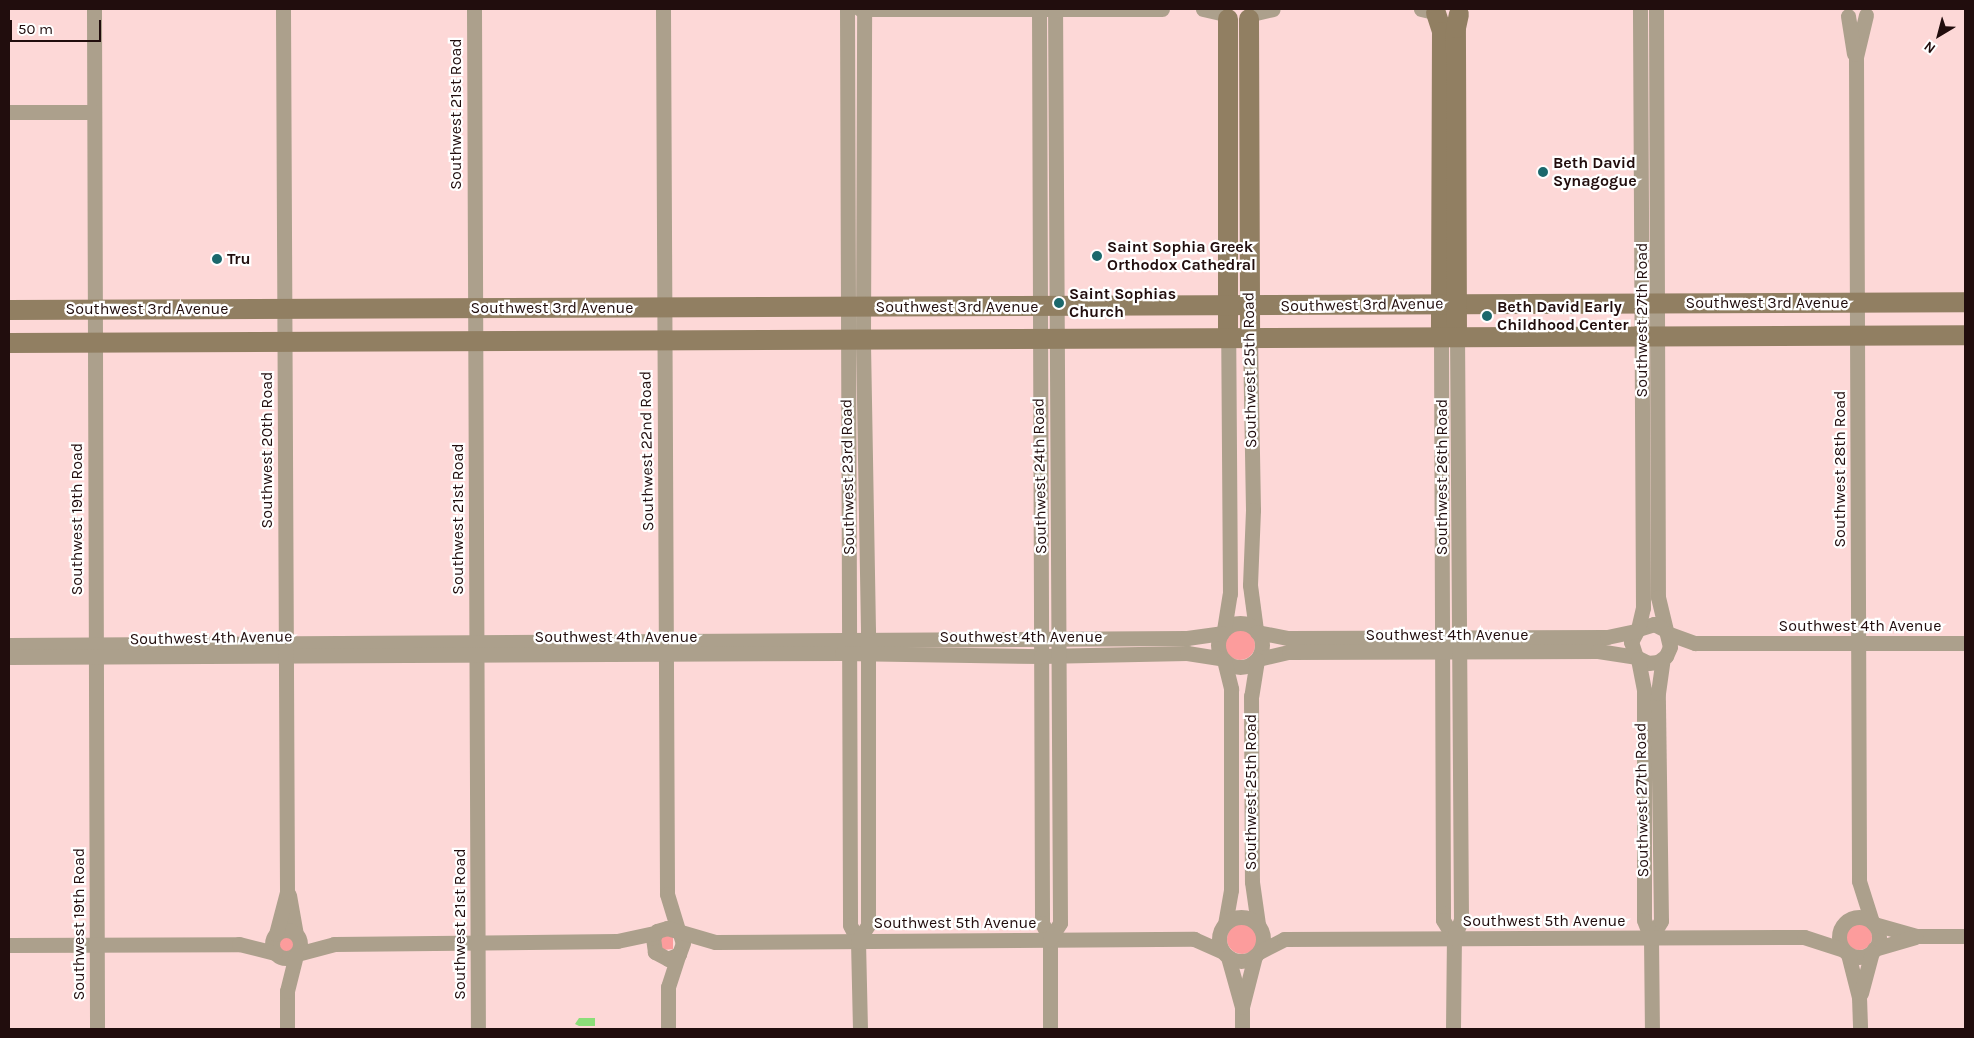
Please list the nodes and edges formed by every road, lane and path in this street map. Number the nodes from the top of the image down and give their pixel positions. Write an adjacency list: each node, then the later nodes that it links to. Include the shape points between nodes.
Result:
1 (94, 9): 20 (street, Southwest 19th Road)
2 (283, 9): 30 (street, Southwest 20th Road)
3 (474, 9): 31 (street, Southwest 21st Road)
4 (663, 9): 29 (street, Southwest 22nd Road)
5 (847, 9): 27 (street, Southwest 23rd Road)
6 (863, 9): 7 (street); 27 (street, Southwest 23rd Road)
7 (1039, 9): 8 (street); 28 (street, Southwest 24th Road)
8 (1055, 9): 9 (street); 28 (street, Southwest 24th Road)
9 (1162, 9)
10 (1640, 9): 25 (street, Southwest 27th Road)
11 (1656, 9): 25 (street, Southwest 27th Road)
12 (1431, 11): 13 (main road, via 1445,18); 24 (main road, Southwest 26th Road, via 1442,32)
13 (1464, 11): 24 (main road, Southwest 26th Road, via 1456,28)
14 (1841, 11): 15 (street); 18 (street, Southwest 28th Road)
15 (1872, 11): 18 (street, Southwest 28th Road)
16 (1217, 12): 17 (main road, via 1239,22); 23 (main road, Southwest 25th Road)
17 (1259, 12): 26 (main road, Southwest 25th Road)
18 (1856, 57): 22 (street, Southwest 28th Road)
19 (9, 112): 20 (street)
20 (94, 112): 33 (street, Southwest 19th Road)
21 (1965, 302): 22 (main road, Southwest 3rd Avenue)
22 (1858, 303): 25 (main road, Southwest 3rd Avenue); 36 (street, Southwest 28th Road)
23 (1228, 304): 26 (main road, Southwest 3rd Avenue); 28 (main road, Southwest 3rd Avenue); 38 (main road, Southwest 25th Road)
24 (1450, 304): 25 (main road, Southwest 3rd Avenue); 26 (main road, Southwest 3rd Avenue); 37 (main road, Southwest 26th Road)
25 (1650, 304): 35 (street, Southwest 27th Road)
26 (1250, 306): 39 (main road, Southwest 25th Road)
27 (856, 307): 28 (main road, Southwest 3rd Avenue); 29 (main road, Southwest 3rd Avenue); 40 (street, Southwest 23rd Road)
28 (1048, 307): 41 (street, Southwest 24th Road)
29 (662, 308): 31 (main road, Southwest 3rd Avenue); 42 (street, Southwest 22nd Road)
30 (284, 309): 31 (main road, Southwest 3rd Avenue); 33 (main road, Southwest 3rd Avenue); 43 (street, Southwest 20th Road)
31 (474, 309): 44 (street, Southwest 21st Road)
32 (9, 310): 33 (main road, Southwest 3rd Avenue)
33 (94, 310): 46 (street, Southwest 19th Road)
34 (1965, 335): 36 (main road, Southwest 3rd Avenue)
35 (1650, 336): 36 (main road, Southwest 3rd Avenue); 37 (main road, Southwest 3rd Avenue); 47 (street, Southwest 27th Road, via 1643,608); 49 (street, Southwest 27th Road, via 1658,597)
36 (1857, 336): 58 (street, Southwest 28th Road)
37 (1449, 337): 39 (main road, Southwest 3rd Avenue); 51 (street, Southwest 26th Road); 52 (street, Southwest 26th Road)
38 (1228, 338): 39 (main road, Southwest 3rd Avenue); 41 (main road, Southwest 3rd Avenue); 50 (street, Southwest 25th Road, via 1230,604)
39 (1250, 338): 48 (street, Southwest 25th Road, via 1253,510 1250,585)
40 (856, 339): 41 (main road, Southwest 3rd Avenue); 42 (main road, Southwest 3rd Avenue); 55 (street, Southwest 23rd Road); 60 (street, Southwest 23rd Road)
41 (1048, 340): 53 (street, Southwest 24th Road); 54 (street, Southwest 24th Road)
42 (664, 341): 44 (main road, Southwest 3rd Avenue); 61 (street, Southwest 22nd Road)
43 (284, 342): 44 (main road, Southwest 3rd Avenue); 46 (main road, Southwest 3rd Avenue); 63 (street, Southwest 20th Road)
44 (474, 342): 62 (street, Southwest 21st Road)
45 (9, 343): 46 (main road, Southwest 3rd Avenue)
46 (94, 343): 64 (street, Southwest 19th Road)
47 (1637, 630): 49 (street, via 1654,624); 51 (street, Southwest 4th Avenue, via 1612,636); 71 (street, via 1631,642)
48 (1256, 631): 50 (street, via 1240,623); 52 (street, Southwest 4th Avenue, via 1289,638); 74 (street, via 1262,645)
49 (1665, 631): 56 (street, Southwest 4th Avenue); 72 (street, via 1670,647)
50 (1223, 632): 54 (street, Southwest 4th Avenue, via 1187,638); 73 (street, via 1218,646)
51 (1460, 635): 52 (street, Southwest 4th Avenue); 65 (street, Southwest 26th Road)
52 (1442, 636): 67 (street, Southwest 26th Road)
53 (1040, 637): 54 (street, Southwest 4th Avenue); 55 (street, Southwest 4th Avenue); 68 (street, Southwest 24th Road)
54 (1058, 637): 69 (street, Southwest 24th Road)
55 (868, 638): 60 (street, Southwest 4th Avenue); 66 (street, Southwest 23rd Road)
56 (1695, 643): 58 (street, Southwest 4th Avenue); 72 (street, Southwest 4th Avenue)
57 (1965, 643): 58 (street, Southwest 4th Avenue)
58 (1858, 644): 75 (street, Southwest 28th Road)
59 (9, 645): 64 (street, Southwest 4th Avenue)
60 (850, 646): 61 (street, Southwest 4th Avenue); 66 (street, Southwest 4th Avenue); 95 (street, Southwest 23rd Road, via 850,925)
61 (667, 648): 62 (street, Southwest 4th Avenue); 77 (street, Southwest 22nd Road)
62 (476, 649): 63 (street, Southwest 4th Avenue); 97 (street, Southwest 21st Road)
63 (286, 650): 64 (street, Southwest 4th Avenue); 76 (street, Southwest 20th Road)
64 (96, 651): 70 (street, Southwest 4th Avenue); 100 (street, Southwest 19th Road)
65 (1460, 653): 67 (street, Southwest 4th Avenue); 71 (street, Southwest 4th Avenue, via 1605,651); 90 (street, Southwest 26th Road, via 1461,920)
66 (868, 654): 68 (street, Southwest 4th Avenue); 95 (street, Southwest 23rd Road, via 868,925)
67 (1443, 654): 74 (street, Southwest 4th Avenue, via 1289,652); 90 (street, Southwest 26th Road, via 1443,920)
68 (1040, 656): 69 (street, Southwest 4th Avenue); 92 (street, Southwest 24th Road, via 1042,923)
69 (1059, 656): 73 (street, Southwest 4th Avenue, via 1188,653); 92 (street, Southwest 24th Road, via 1060,923)
70 (9, 657)
71 (1637, 658): 72 (street, via 1653,663); 91 (street, Southwest 27th Road, via 1644,690 1644,920)
72 (1665, 658): 91 (street, Southwest 27th Road, via 1658,693 1661,921)
73 (1223, 659): 74 (street, via 1238,667); 80 (street, Southwest 25th Road, via 1231,690 1231,890)
74 (1257, 659): 81 (street, Southwest 25th Road, via 1251,701 1252,888)
75 (1859, 881): 78 (street, Southwest 28th Road); 79 (street, Southwest 28th Road)
76 (287, 892): 84 (street, Southwest 20th Road); 85 (street, Southwest 20th Road)
77 (667, 894): 82 (street, Southwest 22nd Road); 83 (street, Southwest 22nd Road)
78 (1845, 922): 79 (street, via 1860,916); 88 (street, Southwest 5th Avenue); 102 (street, via 1838,936)
79 (1873, 923): 86 (street); 103 (street, via 1879,939)
80 (1224, 925): 81 (street, via 1242,917); 93 (street, Southwest 5th Avenue); 109 (street, via 1218,939)
81 (1259, 926): 89 (street, Southwest 5th Avenue); 108 (street, via 1263,937)
82 (656, 932): 83 (street, via 667,928); 94 (street); 104 (street, via 652,943)
83 (679, 932): 96 (street, Southwest 5th Avenue); 105 (street, via 683,943)
84 (297, 934): 85 (street, via 288,930); 99 (street); 107 (street, via 301,943)
85 (276, 935): 98 (street); 106 (street, via 272,943)
86 (1917, 936): 87 (street); 103 (street)
87 (1965, 936)
88 (1804, 937): 91 (street, Southwest 5th Avenue); 102 (street, Southwest 5th Avenue)
89 (1284, 938): 90 (street, Southwest 5th Avenue); 108 (street, Southwest 5th Avenue)
90 (1454, 938): 91 (street, Southwest 5th Avenue); 121 (street, Southwest 26th Road)
91 (1651, 938): 122 (street, Southwest 27th Road)
92 (1050, 939): 93 (street, Southwest 5th Avenue); 95 (street, Southwest 5th Avenue); 119 (street, Southwest 24th Road)
93 (1194, 939): 109 (street, Southwest 5th Avenue)
94 (617, 941): 97 (street); 104 (street)
95 (858, 941): 96 (street, Southwest 5th Avenue); 118 (street, Southwest 23rd Road)
96 (715, 942): 105 (street, Southwest 5th Avenue)
97 (478, 943): 99 (street); 116 (street, Southwest 21st Road)
98 (239, 944): 100 (street); 106 (street)
99 (334, 944): 107 (street)
100 (96, 945): 101 (street); 114 (street, Southwest 19th Road)
101 (9, 946)
102 (1845, 951): 103 (street, via 1863,956); 112 (street)
103 (1873, 951): 112 (street)
104 (656, 953): 105 (street, via 668,958); 110 (street)
105 (679, 953): 110 (street)
106 (276, 954): 107 (street, via 287,958); 111 (street)
107 (296, 954): 111 (street)
108 (1257, 954): 109 (street, via 1242,961); 113 (street)
109 (1225, 955): 113 (street)
110 (668, 986): 117 (street)
111 (287, 991): 115 (street)
112 (1859, 997): 123 (street)
113 (1242, 1007): 120 (street)
114 (96, 1029)
115 (287, 1029)
116 (478, 1029)
117 (668, 1029)
118 (860, 1029)
119 (1050, 1029)
120 (1242, 1029)
121 (1453, 1029)
122 (1652, 1029)
123 (1860, 1029)

